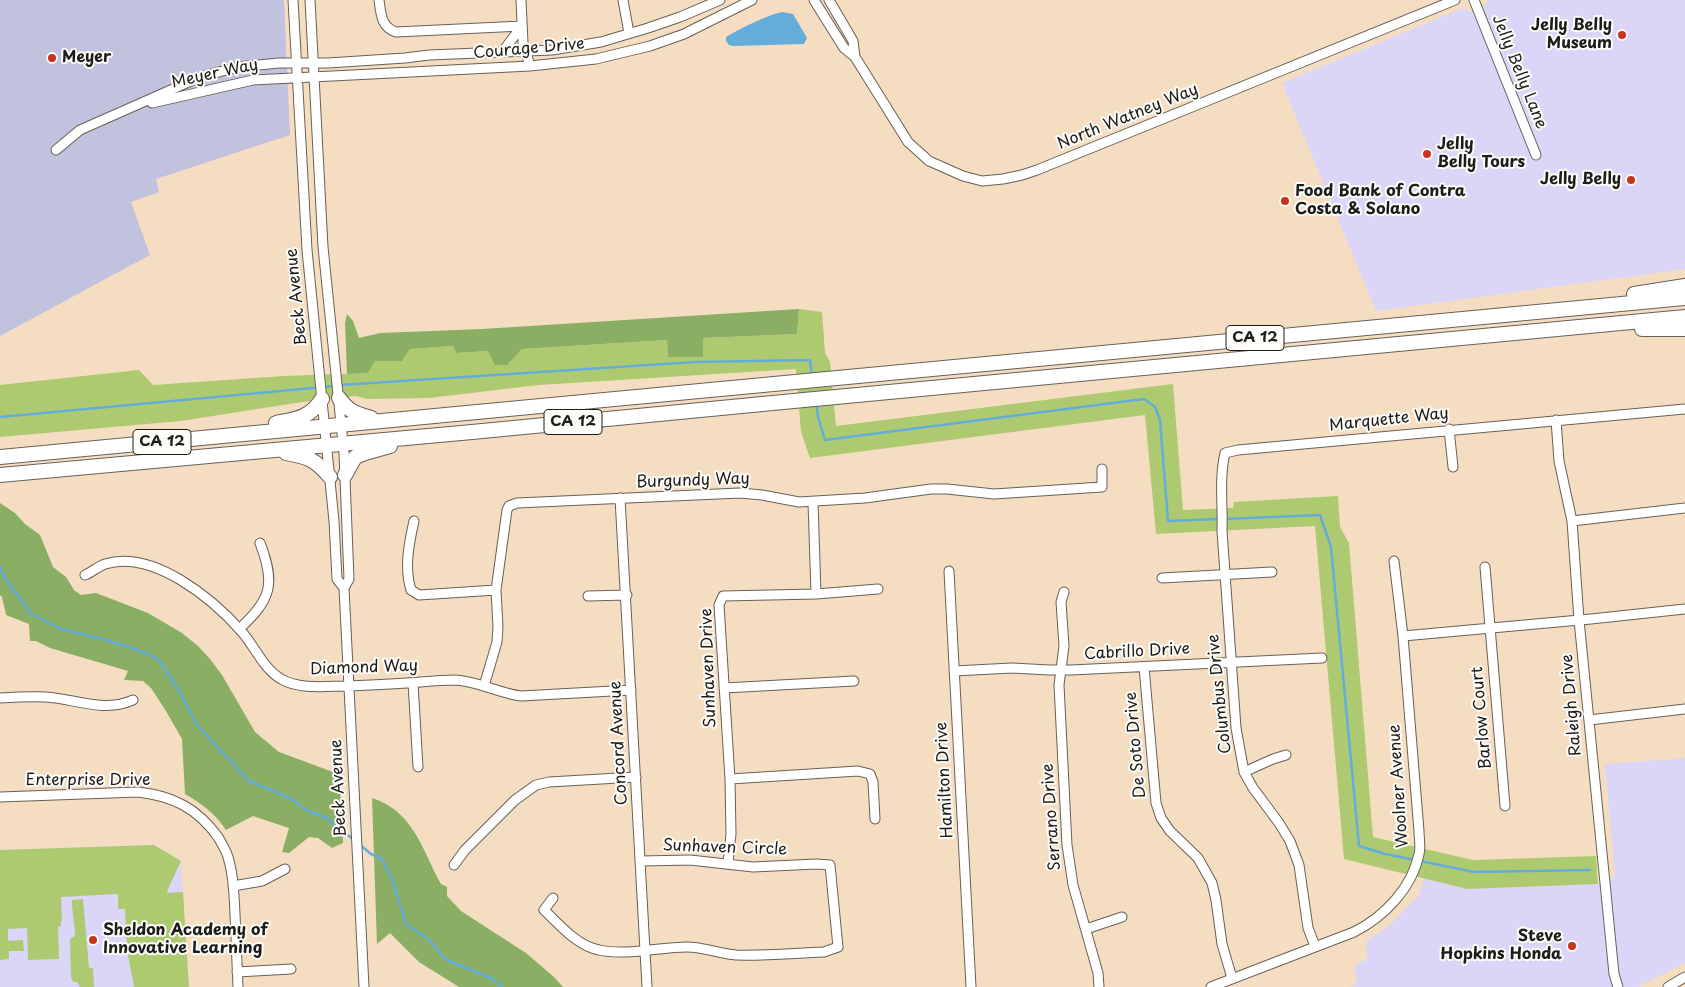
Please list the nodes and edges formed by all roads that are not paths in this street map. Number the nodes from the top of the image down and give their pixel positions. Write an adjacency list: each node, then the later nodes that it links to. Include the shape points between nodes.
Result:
1 (293, 0): 17 (street, Beck Avenue)
2 (310, 0): 18 (street, Beck Avenue)
3 (378, 0): 12 (street, via 385,25 396,32)
4 (521, 0): 12 (street)
5 (623, 0): 13 (street)
6 (720, 0): 13 (street, Courage Drive)
7 (752, 0): 19 (street, Courage Drive, via 684,34 650,46 596,59)
8 (814, 0): 16 (street, North Watney Way, via 844,48)
9 (829, 0): 16 (street, North Watney Way, via 853,41)
10 (1454, 0): 16 (street, North Watney Way, via 1037,170 982,181 928,160 908,142)
11 (1474, 0): 24 (street, Jelly Belly Lane)
12 (522, 26): 14 (street); 15 (street)
13 (629, 34): 15 (street, Courage Drive, via 601,42)
14 (503, 51): 15 (street, Courage Drive); 18 (street, Courage Drive)
15 (525, 51): 19 (street)
16 (855, 57)
17 (296, 62): 18 (street, Meyer Way); 21 (street, Beck Avenue); 22 (street, Meyer Way, via 256,64 200,77)
18 (313, 62): 20 (street, Beck Avenue)
19 (530, 66): 20 (street, Courage Drive)
20 (314, 77): 21 (street, Courage Drive); 31 (street, Beck Avenue, via 323,247)
21 (297, 78): 22 (street, Meyer Way, via 253,80); 32 (street, Beck Avenue, via 307,250)
22 (140, 105): 23 (street, Meyer Way, via 80,130)
23 (56, 150)
24 (1536, 155)
25 (1685, 286): 27 (highway, via 1588,300)
26 (1685, 298): 27 (highway, CA 12)
27 (1547, 311): 34 (highway, CA 12)
28 (1685, 317): 29 (highway, CA 12)
29 (1586, 326): 30 (highway); 39 (highway, CA 12)
30 (1685, 329)
31 (339, 398): 34 (highway, via 354,413); 36 (street, Beck Avenue)
32 (322, 399): 37 (street, Beck Avenue); 40 (highway, via 308,415)
33 (1685, 409): 35 (street, Marquette Way)
34 (382, 420): 36 (highway, CA 12)
35 (1556, 420): 38 (street, Marquette Way); 55 (street, Raleigh Drive, via 1559,461)
36 (341, 424): 37 (highway, CA 12); 41 (street, Beck Avenue)
37 (325, 426): 40 (highway, CA 12); 42 (street, Beck Avenue)
38 (1448, 429): 44 (street, Marquette Way); 46 (street)
39 (472, 432): 41 (highway, CA 12); 48 (highway, via 365,453 355,457)
40 (216, 437): 45 (highway, CA 12)
41 (343, 443): 42 (highway, CA 12); 48 (street, Beck Avenue)
42 (326, 445): 43 (highway, CA 12); 50 (street, Beck Avenue)
43 (270, 450): 49 (highway, CA 12); 50 (highway, via 306,457 316,462)
44 (1225, 453): 61 (street, Columbus Drive, via 1222,466)
45 (0, 456)
46 (1453, 467)
47 (1102, 469): 52 (street, Burgundy Way, via 1102,487 994,494 947,488)
48 (345, 475): 64 (street, Beck Avenue, via 349,579)
49 (0, 476)
50 (330, 477): 64 (street, Beck Avenue, via 337,579)
51 (620, 498): 52 (street, Burgundy Way, via 740,493); 66 (street, Burgundy Way, via 509,506); 69 (street, Concord Avenue)
52 (813, 502): 68 (street)
53 (1685, 508): 55 (street)
54 (414, 521): 66 (street, via 409,542 408,580 411,590 420,594)
55 (1572, 521): 72 (street, Raleigh Drive)
56 (260, 544): 74 (street, via 270,576 267,592 263,602)
57 (1394, 562): 75 (street, Woolner Avenue)
58 (1485, 567): 73 (street, Barlow Court)
59 (949, 571): 80 (street, Hamilton Drive)
60 (1272, 572): 61 (street)
61 (1224, 574): 63 (street); 77 (street, Columbus Drive)
62 (85, 575): 74 (street, Diamond Way, via 105,564 141,563 178,578 215,605)
63 (1162, 578)
64 (344, 588): 83 (street, Beck Avenue)
65 (878, 589): 68 (street)
66 (496, 590): 84 (street, Burgundy Way, via 497,642)
67 (1064, 592): 79 (street, Serrano Drive, via 1061,602 1064,646)
68 (816, 594): 85 (street, Sunhaven Drive, via 723,596 719,605)
69 (627, 595): 70 (street); 86 (street, Concord Avenue)
70 (588, 596)
71 (1685, 608): 72 (street)
72 (1579, 620): 73 (street); 90 (street, Raleigh Drive)
73 (1490, 628): 75 (street); 97 (street, Barlow Court)
74 (239, 629): 83 (street, Diamond Way, via 264,662 282,679 305,686)
75 (1402, 636): 107 (street, Woolner Avenue, via 1419,853 1405,887 1369,924)
76 (1322, 658): 77 (street, Cabrillo Drive)
77 (1231, 662): 78 (street, Cabrillo Drive); 93 (street, Columbus Drive, via 1236,728)
78 (1144, 667): 79 (street, Cabrillo Drive); 112 (street, De Soto Drive, via 1156,803 1161,818 1198,858 1212,883 1222,944)
79 (1061, 670): 80 (street, Cabrillo Drive); 106 (street, Serrano Drive, via 1066,845)
80 (954, 671): 116 (street, Hamilton Drive)
81 (854, 681): 85 (street)
82 (413, 683): 83 (street, Diamond Way); 84 (street, Diamond Way, via 456,680); 92 (street)
83 (348, 686): 114 (street, Beck Avenue)
84 (484, 686): 86 (street, Diamond Way, via 521,696)
85 (724, 688): 95 (street, Sunhaven Drive)
86 (631, 690): 94 (street, Concord Avenue)
87 (0, 698): 88 (street, via 47,697 109,706)
88 (134, 700)
89 (1685, 709): 90 (street)
90 (1589, 720): 119 (street, Raleigh Drive, via 1614,974)
91 (1286, 755): 93 (street)
92 (418, 767)
93 (1244, 772): 107 (street, Columbus Drive, via 1290,841 1299,865 1308,928)
94 (636, 777): 99 (street, Concord Avenue); 101 (street, via 536,785 515,800)
95 (730, 779): 98 (street, via 858,771 870,774); 100 (street, Sunhaven Drive)
96 (0, 797): 103 (street, Enterprise Drive, via 138,792 174,800 208,823 229,860)
97 (1505, 806)
98 (875, 820)
99 (641, 861): 100 (street, Sunhaven Circle, via 690,860); 108 (street, Concord Avenue)
100 (728, 864): 108 (street, Sunhaven Circle, via 753,867 830,866 838,947 824,952 734,955 706,948)
101 (454, 865)
102 (285, 869): 103 (street, via 262,881)
103 (233, 886): 110 (street, Enterprise Drive)
104 (553, 898): 108 (street, via 544,910 584,945 613,952)
105 (1122, 917): 106 (street)
106 (1086, 929): 117 (street, Serrano Drive)
107 (1315, 946): 112 (street, Woolner Avenue)
108 (644, 950): 115 (street, Concord Avenue)
109 (291, 969): 110 (street)
110 (237, 972): 113 (street, Enterprise Drive)
111 (1685, 977): 120 (street)
112 (1232, 978): 118 (street, Woolner Avenue)
113 (238, 987)
114 (364, 987)
115 (647, 987)
116 (971, 987)
117 (1099, 987)
118 (1211, 987)
119 (1618, 987)
120 (1668, 987)

